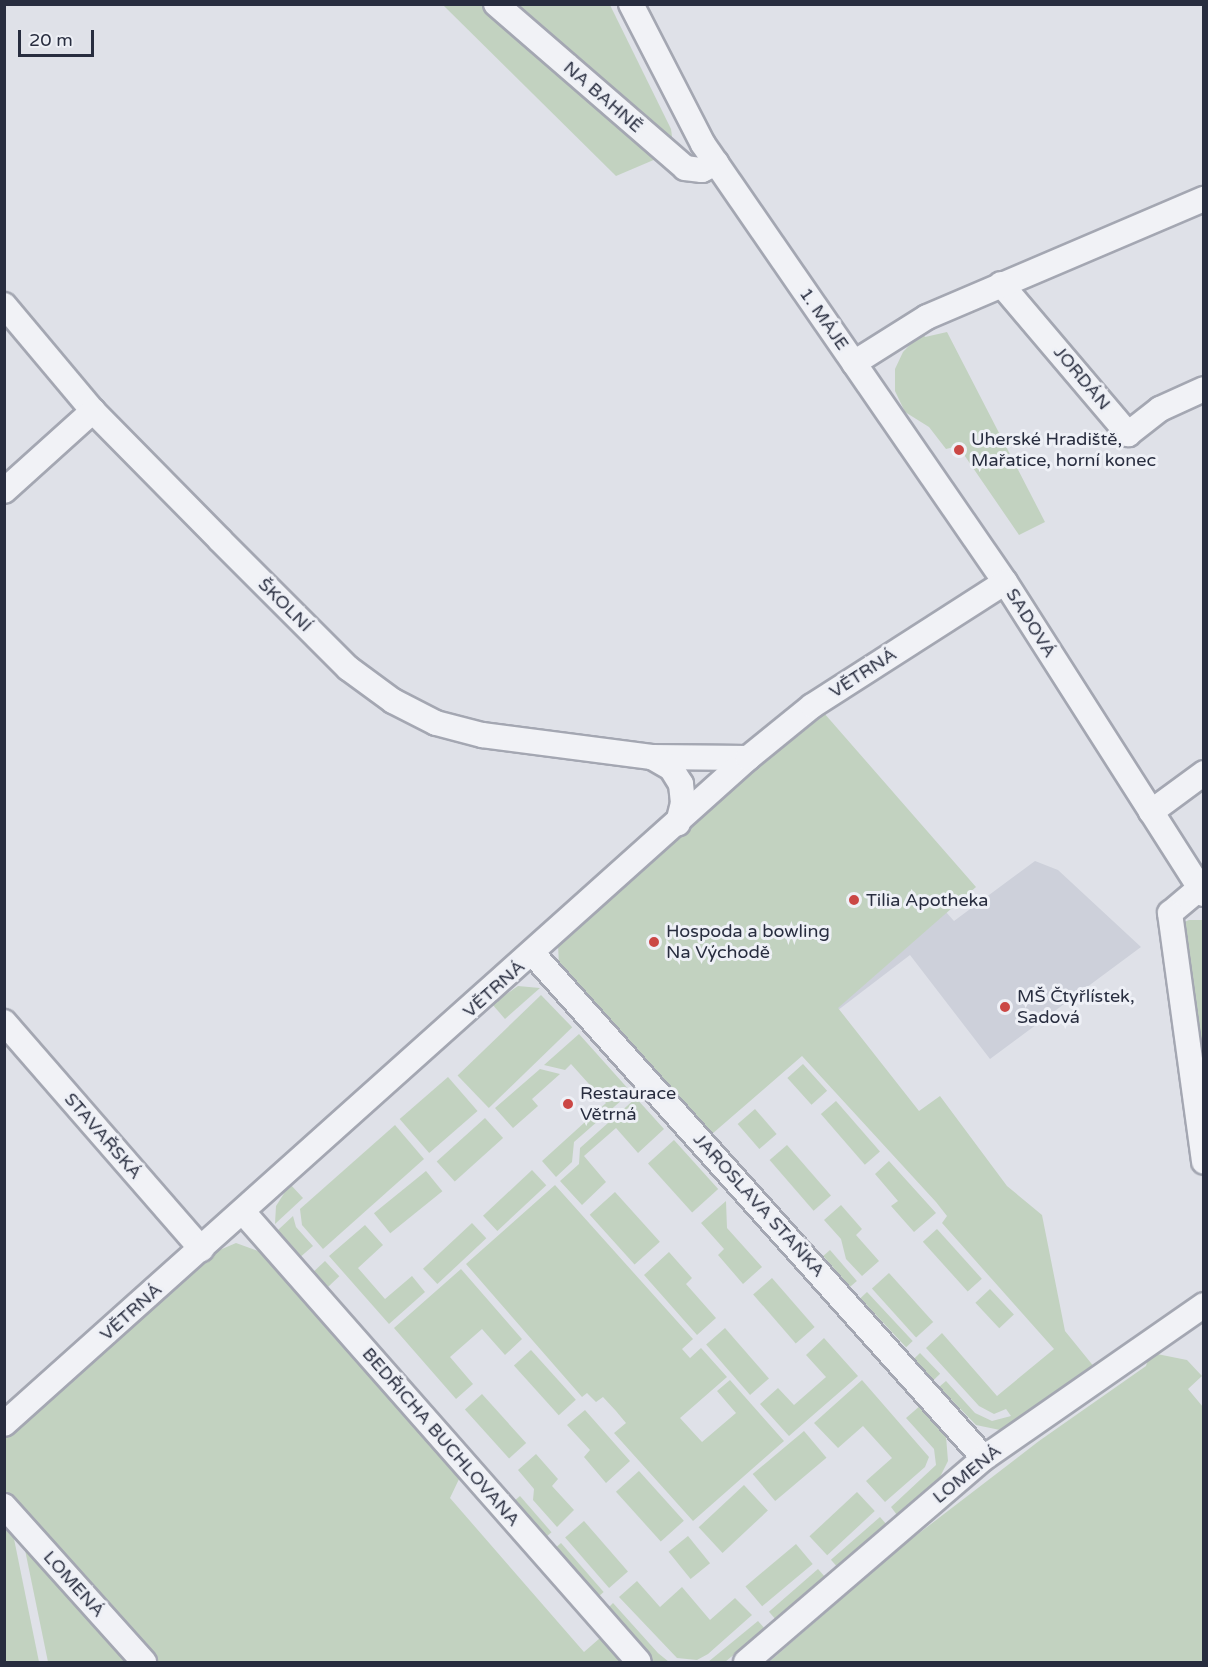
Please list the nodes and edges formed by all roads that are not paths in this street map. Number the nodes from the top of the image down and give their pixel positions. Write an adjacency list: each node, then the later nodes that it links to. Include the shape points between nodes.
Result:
1 (496, 4): 3 (street, NA BAHNĚ, via 685,168 702,170)
2 (631, 4): 3 (street, 1. MÁJE, via 678,99)
3 (716, 163): 7 (street, 1. MÁJE)
4 (1203, 198): 5 (street, 1. MÁJE)
5 (1001, 284): 7 (street, 1. MÁJE, via 927,317); 8 (street, JORDÁN, via 1128,434 1160,409)
6 (4, 305): 9 (street, ŠKOLNÍ)
7 (854, 363): 11 (street, SADOVÁ)
8 (1203, 389)
9 (93, 411): 10 (street); 12 (street, ŠKOLNÍ, via 348,668 393,701 466,733)
10 (4, 491)
11 (1005, 582): 13 (street, VĚTRNÁ, via 812,706); 15 (street, SADOVÁ)
12 (652, 757): 13 (street, ŠKOLNÍ); 16 (street, via 671,768 681,784 683,803)
13 (748, 758): 16 (street, VĚTRNÁ)
14 (1203, 773): 15 (street)
15 (1151, 812): 17 (street, SADOVÁ)
16 (678, 823): 18 (street, VĚTRNÁ)
17 (1202, 891): 20 (street, SADOVÁ, via 1170,913)
18 (533, 954): 21 (street, VĚTRNÁ); 25 (street, JAROSLAVA STAŇKA)
19 (4, 1022): 22 (street, STAVAŘSKÁ)
20 (1203, 1162)
21 (243, 1212): 22 (street, VĚTRNÁ); 28 (street, BEDŘICHA BUCHLOVANA)
22 (201, 1249): 24 (street, VĚTRNÁ)
23 (1203, 1305): 25 (street, LOMENÁ)
24 (4, 1424)
25 (984, 1458): 29 (street, LOMENÁ)
26 (4, 1506): 27 (street, LOMENÁ)
27 (144, 1662)
28 (639, 1662)
29 (746, 1662)

